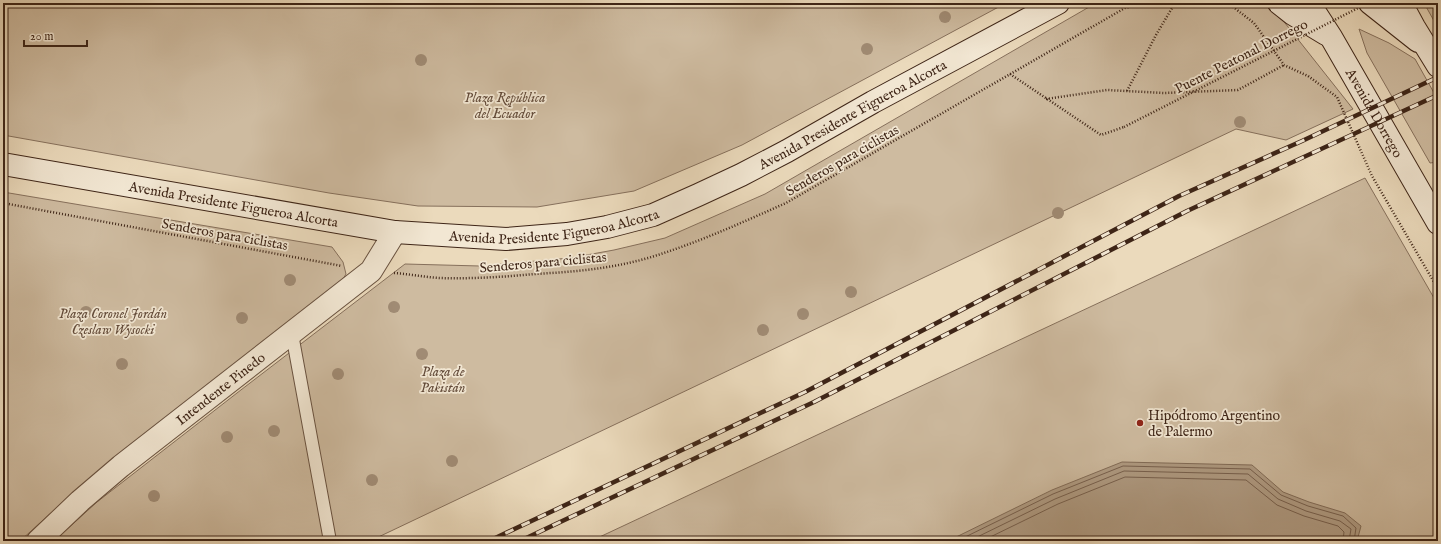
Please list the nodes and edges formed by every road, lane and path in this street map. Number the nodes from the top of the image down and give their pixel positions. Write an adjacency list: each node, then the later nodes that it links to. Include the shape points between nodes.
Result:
1 (1058, 3): 18 (main road, Avenida Presidente Figueroa Alcorta, via 740,175 653,215 567,234 506,239)
2 (1147, 3): 12 (path, Senderos para ciclistas, via 1125,8)
3 (1175, 3): 13 (path)
4 (1228, 3): 11 (path, via 1254,23)
5 (1279, 3): 9 (main road)
6 (1309, 3): 9 (main road, Avenida Dorrego)
7 (1369, 3): 10 (main road); 14 (path, Puente Peatonal Dorrego, bridge, via 1124,127 1101,134)
8 (1401, 3): 10 (main road)
9 (1331, 37): 17 (main road, Avenida Dorrego)
10 (1432, 57)
11 (1284, 65): 13 (path, via 1238,90 1164,93); 20 (path, via 1308,76 1337,97 1372,176)
12 (1010, 74): 14 (path, Puente Peatonal Dorrego); 19 (path, Senderos para ciclistas, via 786,203 731,228 648,258 606,268 501,277 439,278)
13 (1127, 91): 14 (path, via 1107,90)
14 (1046, 99)
15 (3, 164): 18 (main road, Avenida Presidente Figueroa Alcorta)
16 (3, 203): 19 (path, Senderos para ciclistas)
17 (1438, 223)
18 (395, 232): 19 (main road, Intendente Pinedo)
19 (371, 271): 21 (main road, Intendente Pinedo)
20 (1438, 289)
21 (292, 334): 22 (main road, Intendente Pinedo, via 121,466); 23 (lane)
22 (38, 541)
23 (330, 541)

